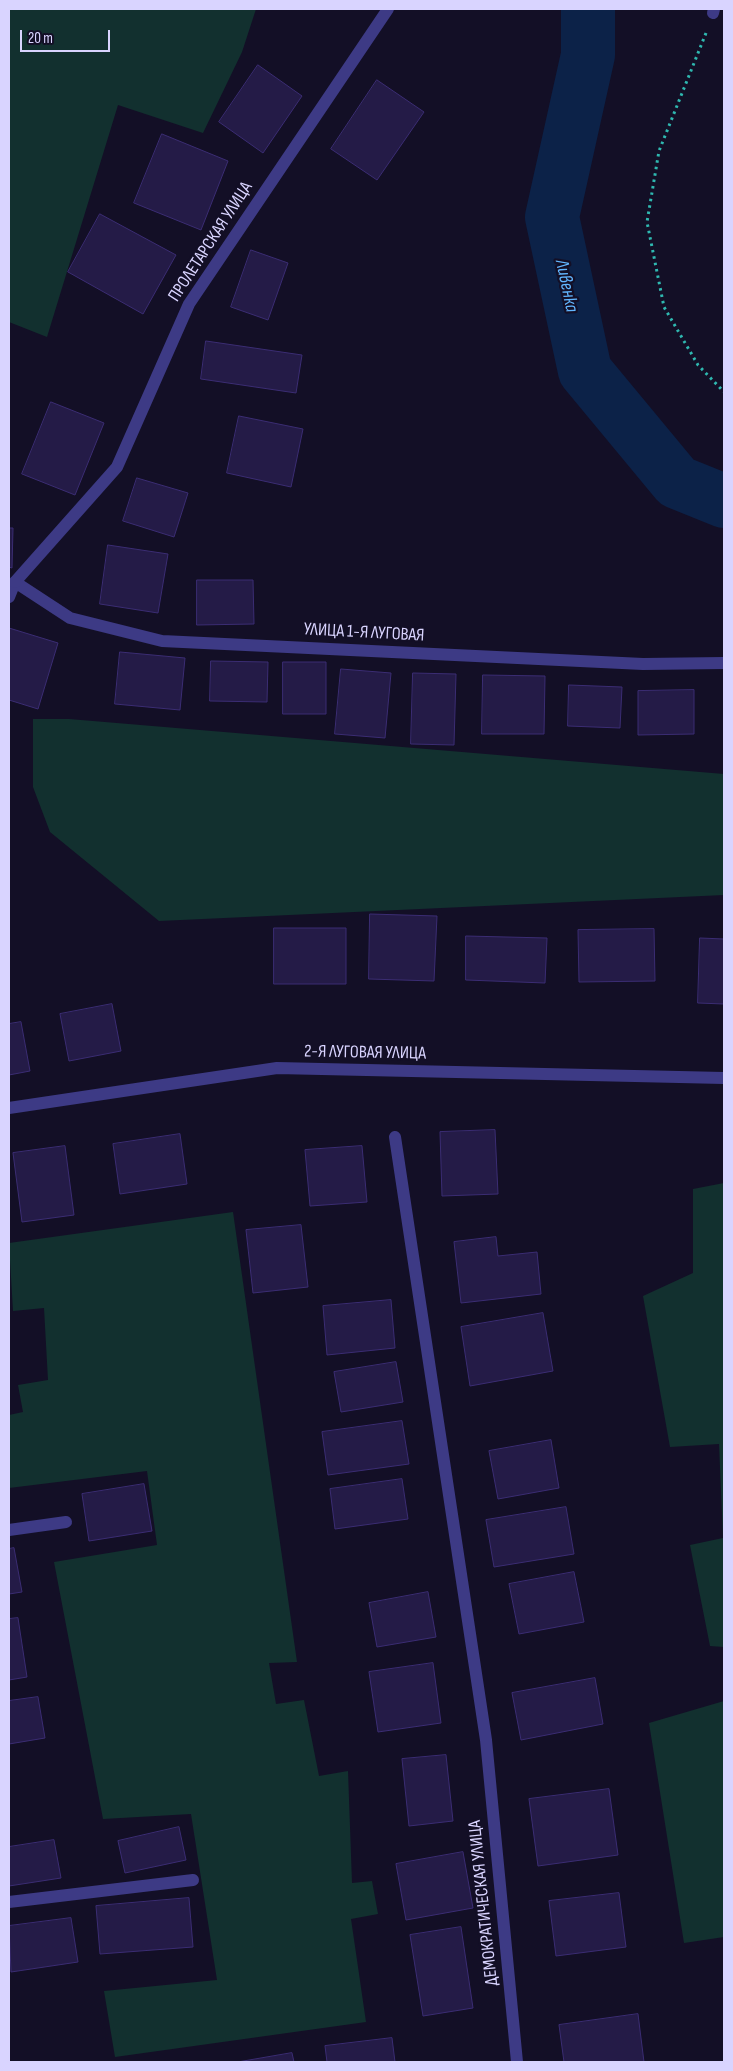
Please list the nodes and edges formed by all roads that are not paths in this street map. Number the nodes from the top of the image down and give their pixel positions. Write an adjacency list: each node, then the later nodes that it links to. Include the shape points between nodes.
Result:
1 (388, 9): 2 (street, ПРОЛЕТАРСКАЯ УЛИЦА, via 189,304 117,467)
2 (12, 583): 3 (street, ПРОЛЕТАРСКАЯ УЛИЦА); 4 (street, УЛИЦА 1-Я ЛУГОВАЯ, via 70,618 162,641 634,664)
3 (9, 597)
4 (724, 663)
5 (724, 1078): 6 (street, 2-Я ЛУГОВАЯ УЛИЦА, via 277,1068)
6 (9, 1108)
7 (395, 1137): 12 (street, ДЕМОКРАТИЧЕСКАЯ УЛИЦА, via 486,1740)
8 (66, 1522): 9 (street)
9 (9, 1530)
10 (193, 1880): 11 (street)
11 (9, 1902)
12 (517, 2062)

